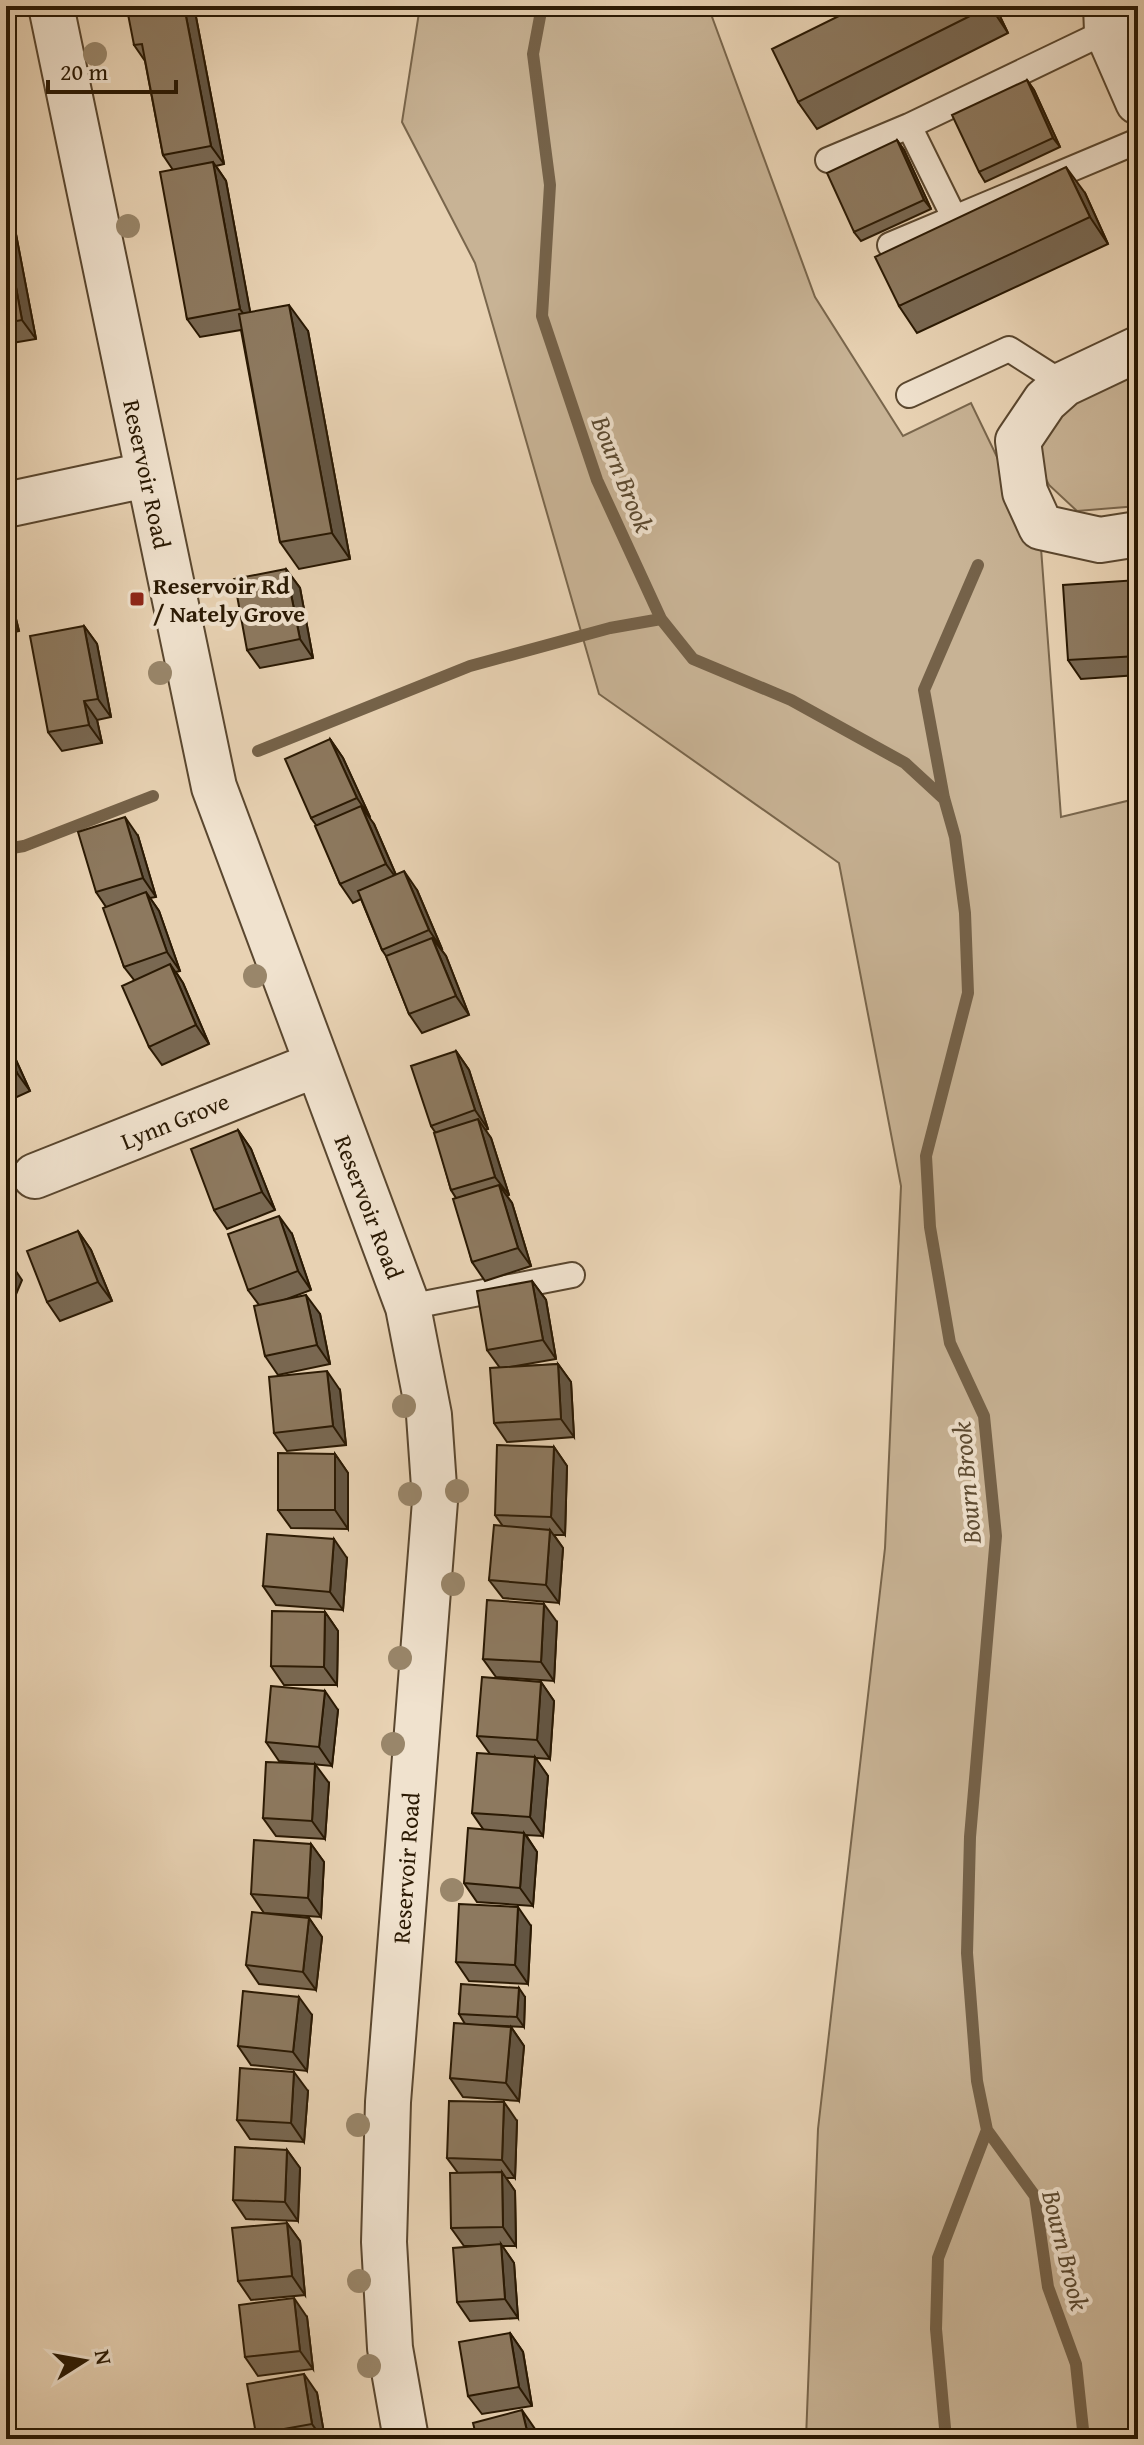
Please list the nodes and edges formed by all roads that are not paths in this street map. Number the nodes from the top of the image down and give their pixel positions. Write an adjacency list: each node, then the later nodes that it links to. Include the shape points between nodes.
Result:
1 (51, 6): 12 (street, Reservoir Road)
2 (1117, 35): 3 (street); 4 (lane)
3 (1138, 102)
4 (909, 126): 6 (lane); 7 (lane)
5 (1138, 141): 7 (lane)
6 (828, 160)
7 (954, 217): 8 (lane)
8 (890, 245)
9 (1138, 349): 10 (street)
10 (1064, 384): 11 (lane, via 1009,349); 14 (street, via 1045,401 1018,441 1025,492 1041,527 1100,540)
11 (909, 395)
12 (146, 475): 13 (street); 15 (street, Reservoir Road, via 214,787)
13 (6, 505)
14 (1138, 534)
15 (315, 1065): 16 (street, Lynn Grove); 18 (street, Reservoir Road)
16 (35, 1176)
17 (572, 1275): 18 (lane)
18 (408, 1307): 19 (street, Reservoir Road, via 429,1415 435,1501 388,2102 384,2227 390,2348)
19 (406, 2439)

